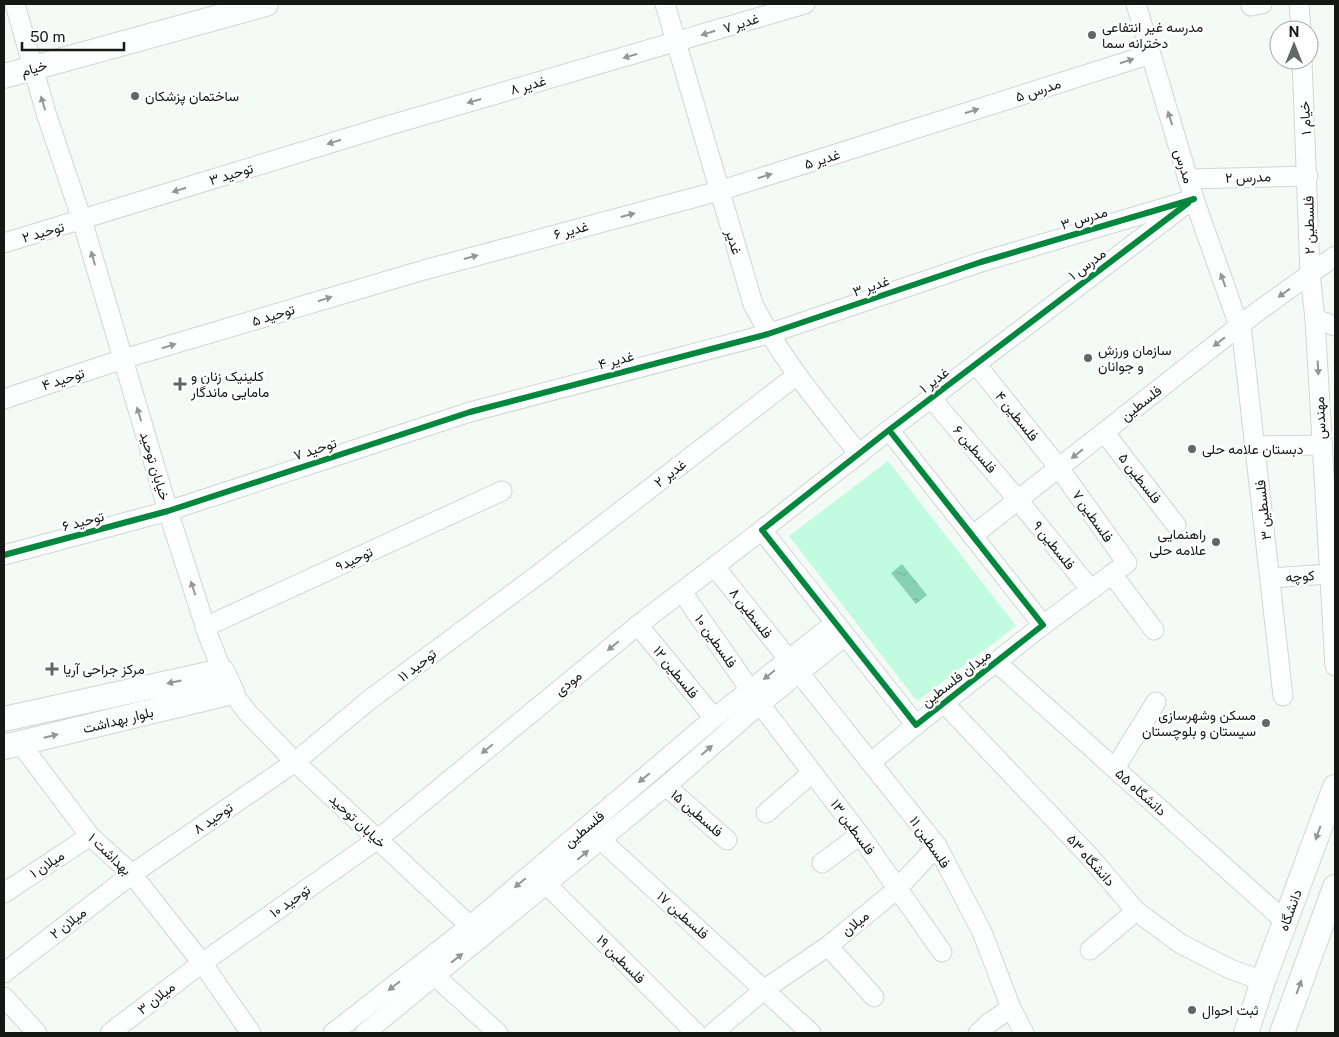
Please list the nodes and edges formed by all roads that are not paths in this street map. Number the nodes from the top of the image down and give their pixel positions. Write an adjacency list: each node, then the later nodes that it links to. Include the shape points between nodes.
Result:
1 (15, 4): 10 (street, خیابان توحید)
2 (266, 4): 10 (main road, خیام)
3 (665, 4): 8 (street, غدیر)
4 (805, 4): 8 (street, غدیر ۷, one-way to 8)
5 (1136, 4): 9 (street, مدرس)
6 (1299, 4): 7 (street)
7 (1300, 20)
8 (677, 43): 14 (street, غدیر ۸, one-way to 14); 17 (street, غدیر)
9 (1151, 54): 13 (street, مدرس ۵, one-way to 9); 16 (street, مدرس, one-way to 9)
10 (32, 68): 12 (main road, خیام); 19 (street, خیابان توحید, one-way to 10)
11 (1303, 70): 15 (street, خیام ۱)
12 (4, 76)
13 (926, 126): 17 (street, غدیر ۵, one-way to 13)
14 (380, 128): 19 (street, توحید ۳, one-way to 19)
15 (1308, 176): 16 (street, مدرس ۲); 24 (street, فلسطین ۲)
16 (1188, 179): 18 (street, مدرس)
17 (719, 191): 23 (street, غدیر ۶, one-way to 17); 28 (street, غدیر, via 748,289)
18 (1194, 198): 22 (street, مدرس ۳); 26 (street, مدرس, one-way to 18); 29 (street, مدرس ۱)
19 (82, 220): 20 (street, توحید ۲); 30 (street, خیابان توحید, one-way to 19)
20 (4, 243)
21 (1335, 256): 24 (street, فلسطین)
22 (981, 262): 28 (street, غدیر ۳)
23 (424, 270): 30 (street, توحید ۵, one-way to 23)
24 (1310, 274): 25 (street, فلسطین ۲); 26 (street, فلسطین, one-way to 26)
25 (1315, 319): 27 (street); 38 (street, مهندس, one-way to 38)
26 (1240, 326): 37 (street, فلسطین, one-way to 37); 39 (street, فلسطین ۳)
27 (1335, 326)
28 (768, 334): 32 (street, غدیر); 35 (street, غدیر ۴)
29 (995, 350): 31 (street, غدیر ۱)
30 (123, 359): 33 (street, توحید ۴); 45 (street, خیابان توحید, one-way to 30)
31 (976, 364): 34 (street, غدیر ۱); 41 (street, فلسطین ۴)
32 (796, 375): 40 (street, غدیر); 52 (street, غدیر ۲)
33 (4, 398)
34 (931, 398): 36 (street, غدیر ۱); 44 (street, فلسطین ۶)
35 (470, 412): 45 (street, توحید ۷)
36 (889, 430): 40 (street); 48 (street)
37 (1104, 432): 41 (street, فلسطین, one-way to 41); 46 (street, فلسطین ۵)
38 (1322, 445): 39 (street); 42 (street, مهندس)
39 (1256, 446): 55 (street, فلسطین ۳)
40 (859, 454): 47 (street)
41 (1059, 468): 44 (street, فلسطین); 50 (street, فلسطین ۷)
42 (1329, 470): 54 (street, مهندس)
43 (502, 491): 60 (street, توحید۹)
44 (1018, 500): 48 (street, فلسطین); 56 (street, فلسطین ۹)
45 (168, 511): 49 (street, توحید ۶); 60 (street, خیابان توحید, one-way to 45)
46 (1176, 524)
47 (762, 530): 51 (street, مودی); 61 (street, میدان فلسطین)
48 (972, 536): 58 (street)
49 (4, 555)
50 (1127, 563): 53 (street, میدان فلسطین)
51 (715, 566): 57 (street, مودی); 65 (street, فلسطین ۸)
52 (543, 571): 76 (street, توحید ۱۱, via 368,701)
53 (1112, 574): 56 (street, میدان فلسطین); 62 (street)
54 (1330, 574): 55 (street, کوچه); 64 (street, مهندس)
55 (1270, 578): 68 (street, فلسطین ۳)
56 (1090, 590): 58 (street, میدان فلسطین)
57 (682, 592): 59 (street, مودی); 69 (street, فلسطین ۱۰)
58 (1043, 625): 63 (street, میدان فلسطین)
59 (638, 626): 72 (street, فلسطین ۱۲); 85 (street, مودی, one-way to 85)
60 (206, 627): 66 (street, خیابان توحید)
61 (840, 630): 65 (street, فلسطین); 74 (street, میدان فلسطین)
62 (1154, 630)
63 (996, 662): 71 (street, میدان فلسطین); 78 (street, دانشگاه ۵۵)
64 (1335, 666)
65 (793, 667): 69 (street, فلسطین); 77 (street, فلسطین ۱۱)
66 (222, 671): 67 (main road, خیابان توحید); 73 (main road, بلوار بهداشت, one-way to 73)
67 (232, 692): 75 (main road, بلوار بهداشت, one-way to 67); 76 (street, خیابان توحید)
68 (1283, 696)
69 (755, 697): 72 (street, فلسطین); 79 (street, فلسطین ۱۳); 80 (street, فلسطین, one-way to 69)
70 (1156, 702): 78 (street)
71 (944, 703): 74 (street, میدان فلسطین); 95 (street, دانشگاه ۵۳)
72 (714, 718): 97 (street, فلسطین, one-way to 97)
73 (4, 719)
74 (916, 725): 77 (street)
75 (12, 745): 84 (street, بهداشت ۱)
76 (295, 762): 85 (street, خیابان توحید); 90 (street, توحید ۸)
77 (870, 762): 88 (street, فلسطین ۱۱)
78 (1114, 768): 96 (street, دانشگاه ۵۵)
79 (812, 772): 82 (street); 83 (street, فلسطین ۱۳)
80 (666, 786): 86 (street, فلسطین); 87 (street, فلسطین ۱۵)
81 (1335, 787): 96 (main road, دانشگاه, one-way to 96)
82 (766, 813)
83 (860, 835): 89 (street); 93 (street, فلسطین ۱۳)
84 (90, 836): 90 (street, بهداشت ۱); 94 (street, میلان ۱)
85 (378, 839): 97 (street, خیابان توحید); 101 (street, توحید ۱۰)
86 (601, 840): 91 (street, فلسطین, one-way to 86); 105 (street, فلسطین ۱۷)
87 (727, 840)
88 (937, 846): 93 (street, میلان); 108 (street, فلسطین ۱۱, via 982,932)
89 (822, 864)
90 (132, 874): 101 (street, بهداشت ۱); 102 (street, میلان ۲)
91 (547, 885): 103 (street, فلسطین, one-way to 91); 117 (street, فلسطین ۱۹)
92 (1335, 888): 110 (main road, one-way to 92)
93 (896, 890): 98 (street, میلان); 100 (street, فلسطین ۱۳)
94 (4, 893)
95 (1136, 911): 99 (street); 104 (street, دانشگاه ۵۳, via 1181,944 1230,969)
96 (1286, 922): 104 (main road, دانشگاه)
97 (470, 926): 109 (street, فلسطین, one-way to 109)
98 (828, 946): 105 (street, میلان); 107 (street)
99 (1090, 950)
100 (942, 952)
101 (202, 963): 112 (street, میلان ۳); 113 (street, بهداشت ۱)
102 (4, 973)
103 (435, 976): 115 (street, فلسطین); 116 (street)
104 (1263, 980): 122 (main road, دانشگاه)
105 (765, 989): 118 (street, میلان); 119 (street)
106 (4, 997): 111 (street)
107 (874, 997)
108 (1011, 1008): 120 (street); 121 (street, فلسطین ۱۱)
109 (354, 1016): 114 (street, فلسطین); 115 (street)
110 (1286, 1031)
111 (37, 1033)
112 (110, 1033)
113 (251, 1033)
114 (333, 1033)
115 (366, 1033)
116 (498, 1033)
117 (696, 1033)
118 (713, 1033)
119 (811, 1033)
120 (978, 1033)
121 (1024, 1033)
122 (1246, 1033)

